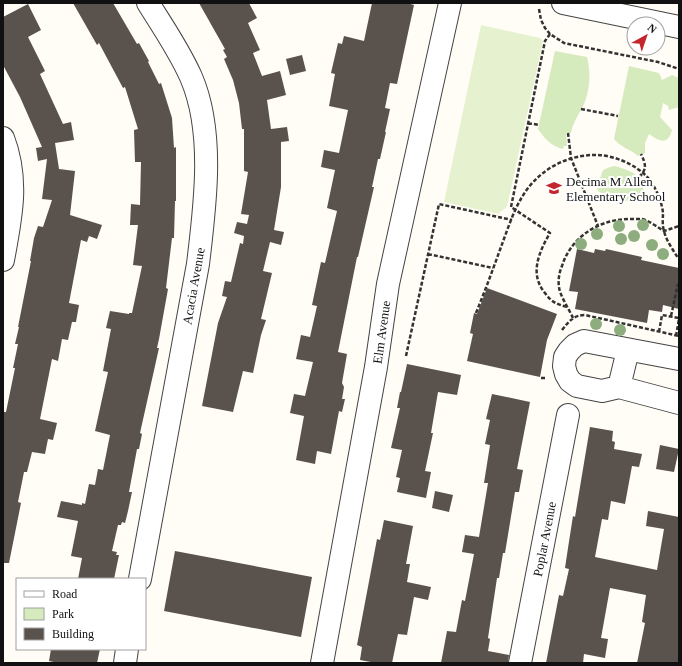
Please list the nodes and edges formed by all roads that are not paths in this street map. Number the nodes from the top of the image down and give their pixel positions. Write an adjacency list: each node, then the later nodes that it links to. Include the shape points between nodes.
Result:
1 (148, 3): 12 (street, Acacia Avenue, via 191,78 200,107 205,138 206,170 198,264)
2 (450, 3): 13 (street, Elm Avenue, via 388,284 376,367)
3 (563, 3): 4 (street)
4 (679, 27)
5 (3, 138): 6 (street, via 12,176 13,205)
6 (3, 260)
7 (628, 350): 8 (street); 9 (street); 9 (street, via 584,341 575,345 565,357 566,374 577,386 602,391)
8 (679, 359)
9 (619, 387): 10 (street)
10 (679, 403)
11 (568, 415): 14 (street, Poplar Avenue)
12 (140, 578)
13 (322, 663)
14 (520, 663)

